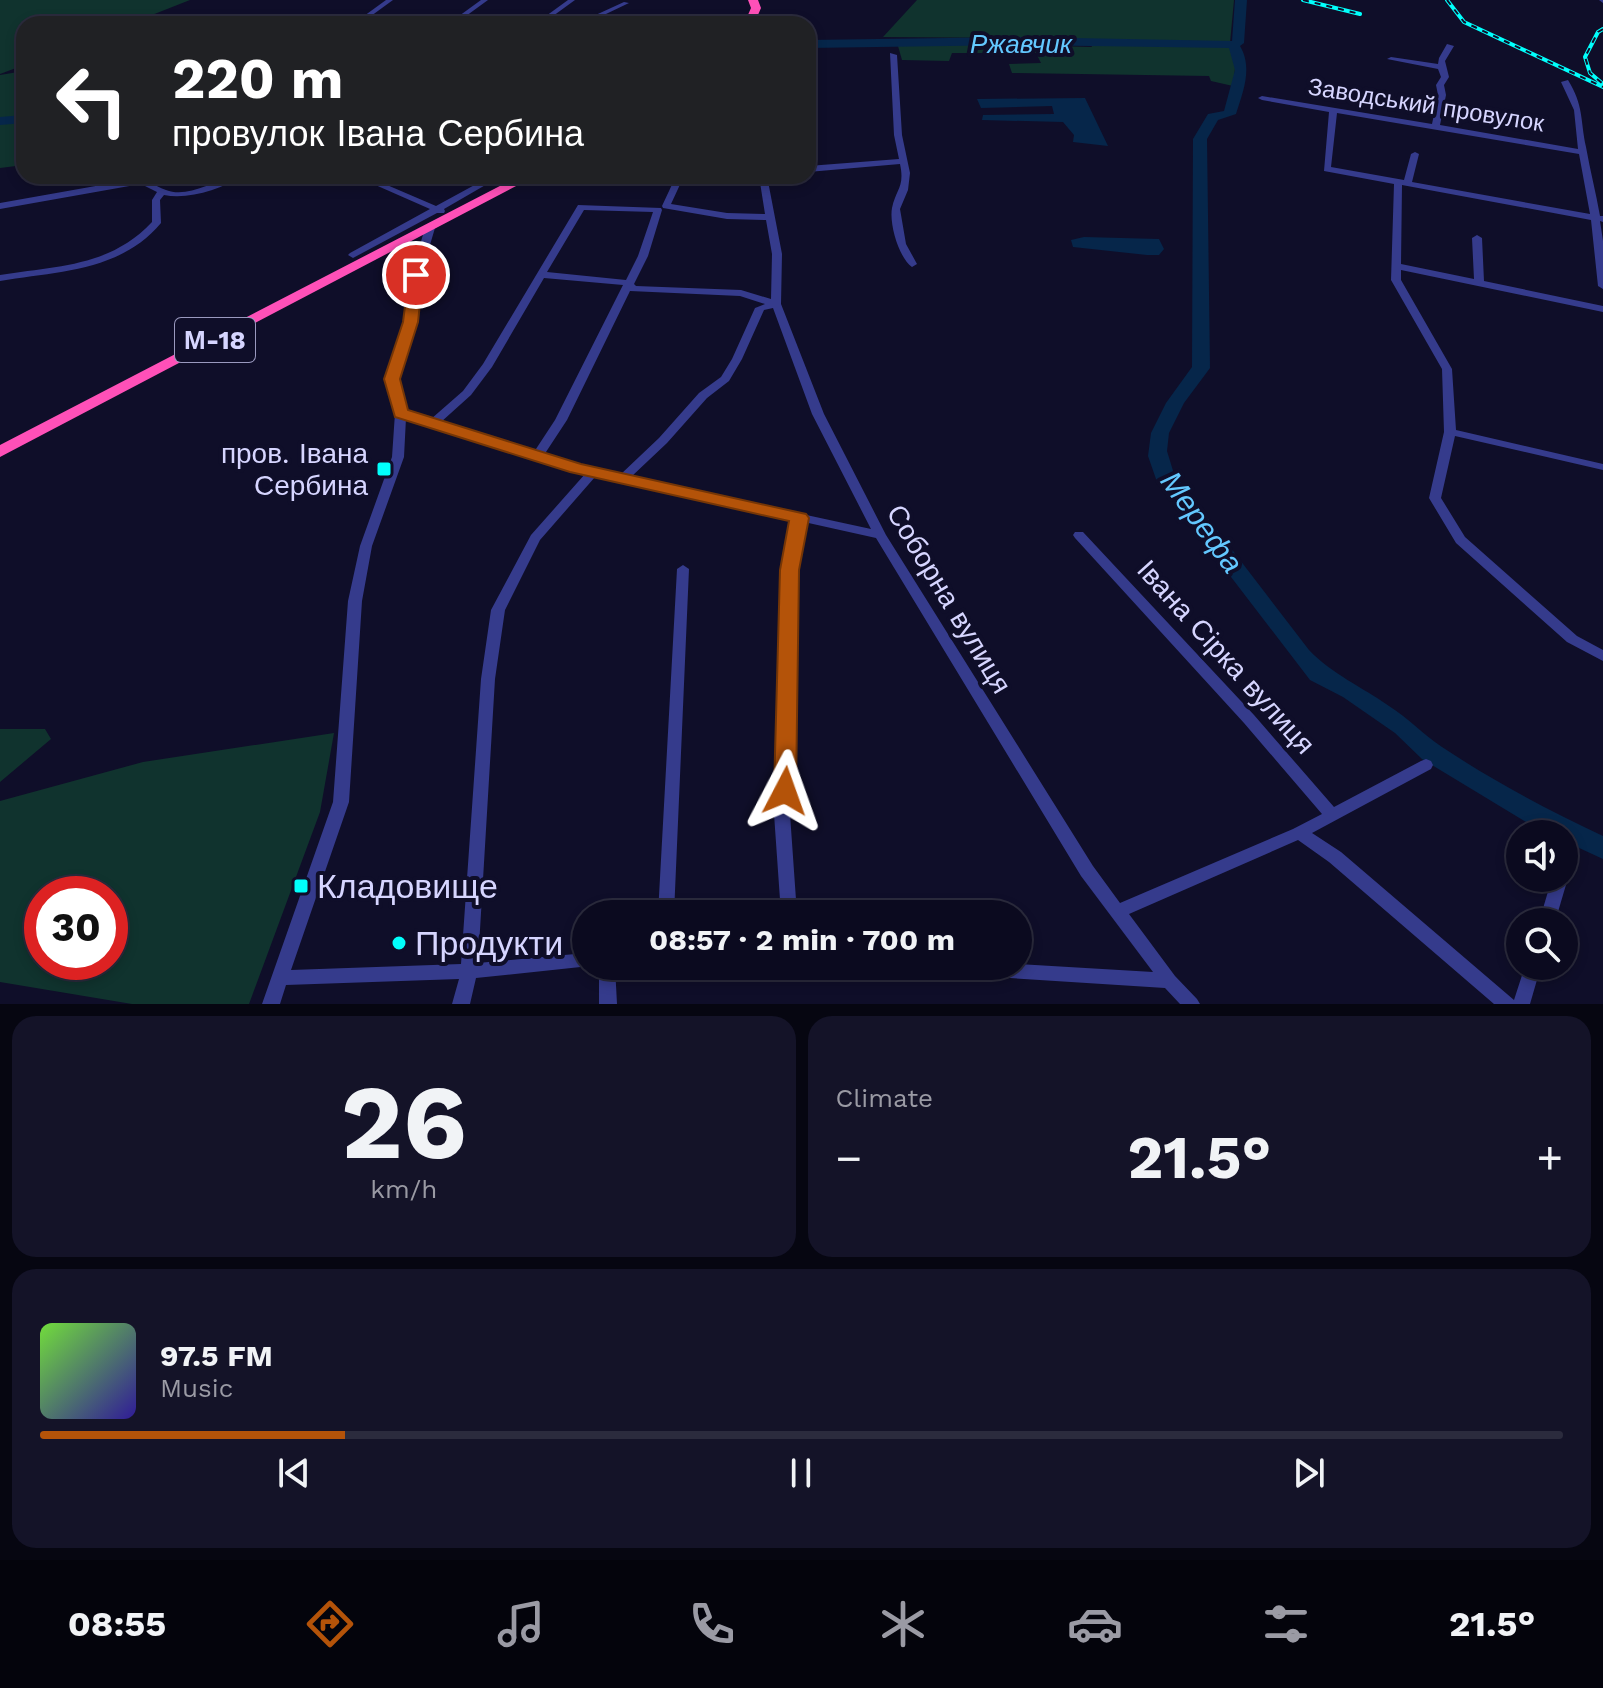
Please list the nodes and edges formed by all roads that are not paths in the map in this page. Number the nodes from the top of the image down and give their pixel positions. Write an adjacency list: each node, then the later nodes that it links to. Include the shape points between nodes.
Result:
1 (390, 0): 5 (street)
2 (485, 0): 6 (street)
3 (572, 0): 7 (street)
4 (626, 3): 8 (street)
5 (367, 16)
6 (462, 16)
7 (549, 16)
8 (597, 16)
9 (1450, 46): 12 (street)
10 (893, 55): 19 (street)
11 (1391, 59): 12 (street)
12 (1440, 67): 16 (street, via 1445,77)
13 (1565, 82): 17 (street, via 1579,102)
14 (1262, 98): 15 (street, Заводський провулок)
15 (1333, 109): 16 (street, Заводський провулок); 31 (street, via 1327,169)
16 (1436, 125): 17 (street, Заводський провулок)
17 (1583, 152): 21 (street)
18 (1415, 154): 31 (street)
19 (904, 161): 20 (street); 42 (street, via 904,190 896,209 901,244)
20 (816, 168)
21 (1589, 170): 22 (street); 38 (street)
22 (1603, 172)
23 (124, 184): 33 (street)
24 (149, 184): 32 (street)
25 (206, 184): 32 (street)
26 (378, 184): 35 (street)
27 (482, 184): 35 (street)
28 (514, 184): 36 (highway, М-18)
29 (676, 184): 34 (street)
30 (765, 184): 37 (street, Соборна вулиця)
31 (1403, 184): 38 (street); 43 (street)
32 (163, 195): 45 (street, via 156,223 122,253)
33 (0, 206)
34 (662, 208): 37 (street); 44 (street, via 581,207); 46 (street)
35 (437, 209): 36 (street); 41 (street)
36 (452, 217): 39 (highway, М-18)
37 (771, 217): 49 (street, Соборна вулиця)
38 (1600, 218): 48 (street)
39 (430, 228): 51 (street, via 392,379); 54 (highway, М-18)
40 (1477, 238): 47 (street)
41 (353, 255)
42 (912, 264)
43 (1395, 266): 47 (street); 53 (street, via 1396,280 1447,369)
44 (544, 275): 46 (street); 52 (street, via 474,384)
45 (0, 278)
46 (628, 283): 49 (street, via 633,289 741,293); 55 (street, via 561,420)
47 (1479, 283): 50 (street)
48 (1603, 286)
49 (776, 304): 58 (street, via 760,308 720,385 702,396 659,448); 60 (street, Соборна вулиця, via 818,414)
50 (1603, 309)
51 (401, 413): 52 (street); 73 (street, via 398,457 366,546 355,601 341,802)
52 (432, 424): 55 (street)
53 (1450, 432): 56 (street); 63 (street, via 1435,498 1460,540 1572,639)
54 (0, 452)
55 (537, 456): 57 (street)
56 (1603, 467)
57 (593, 472): 58 (street); 71 (street, via 535,538 498,610 488,679)
58 (622, 479): 59 (street)
59 (799, 518): 60 (street); 68 (street, via 789,570 788,767 782,814)
60 (880, 535): 69 (street, Соборна вулиця, via 1087,871)
61 (1079, 535): 65 (street, Івана Сірка вулиця)
62 (683, 569): 67 (street)
63 (1603, 656)
64 (1426, 765): 65 (street)
65 (1332, 815): 66 (street)
66 (1299, 833): 69 (street); 81 (street, via 1335,857)
67 (667, 900)
68 (788, 900)
69 (1119, 911): 76 (street, Соборна вулиця)
70 (572, 961): 71 (street)
71 (469, 971): 73 (street); 78 (street)
72 (1032, 972): 76 (street)
73 (280, 978): 77 (street)
74 (607, 980): 79 (street)
75 (1529, 980): 82 (street)
76 (1169, 981): 80 (street, Соборна вулиця)
77 (271, 1004)
78 (461, 1004)
79 (608, 1004)
80 (1191, 1004)
81 (1507, 1004)
82 (1521, 1004)

